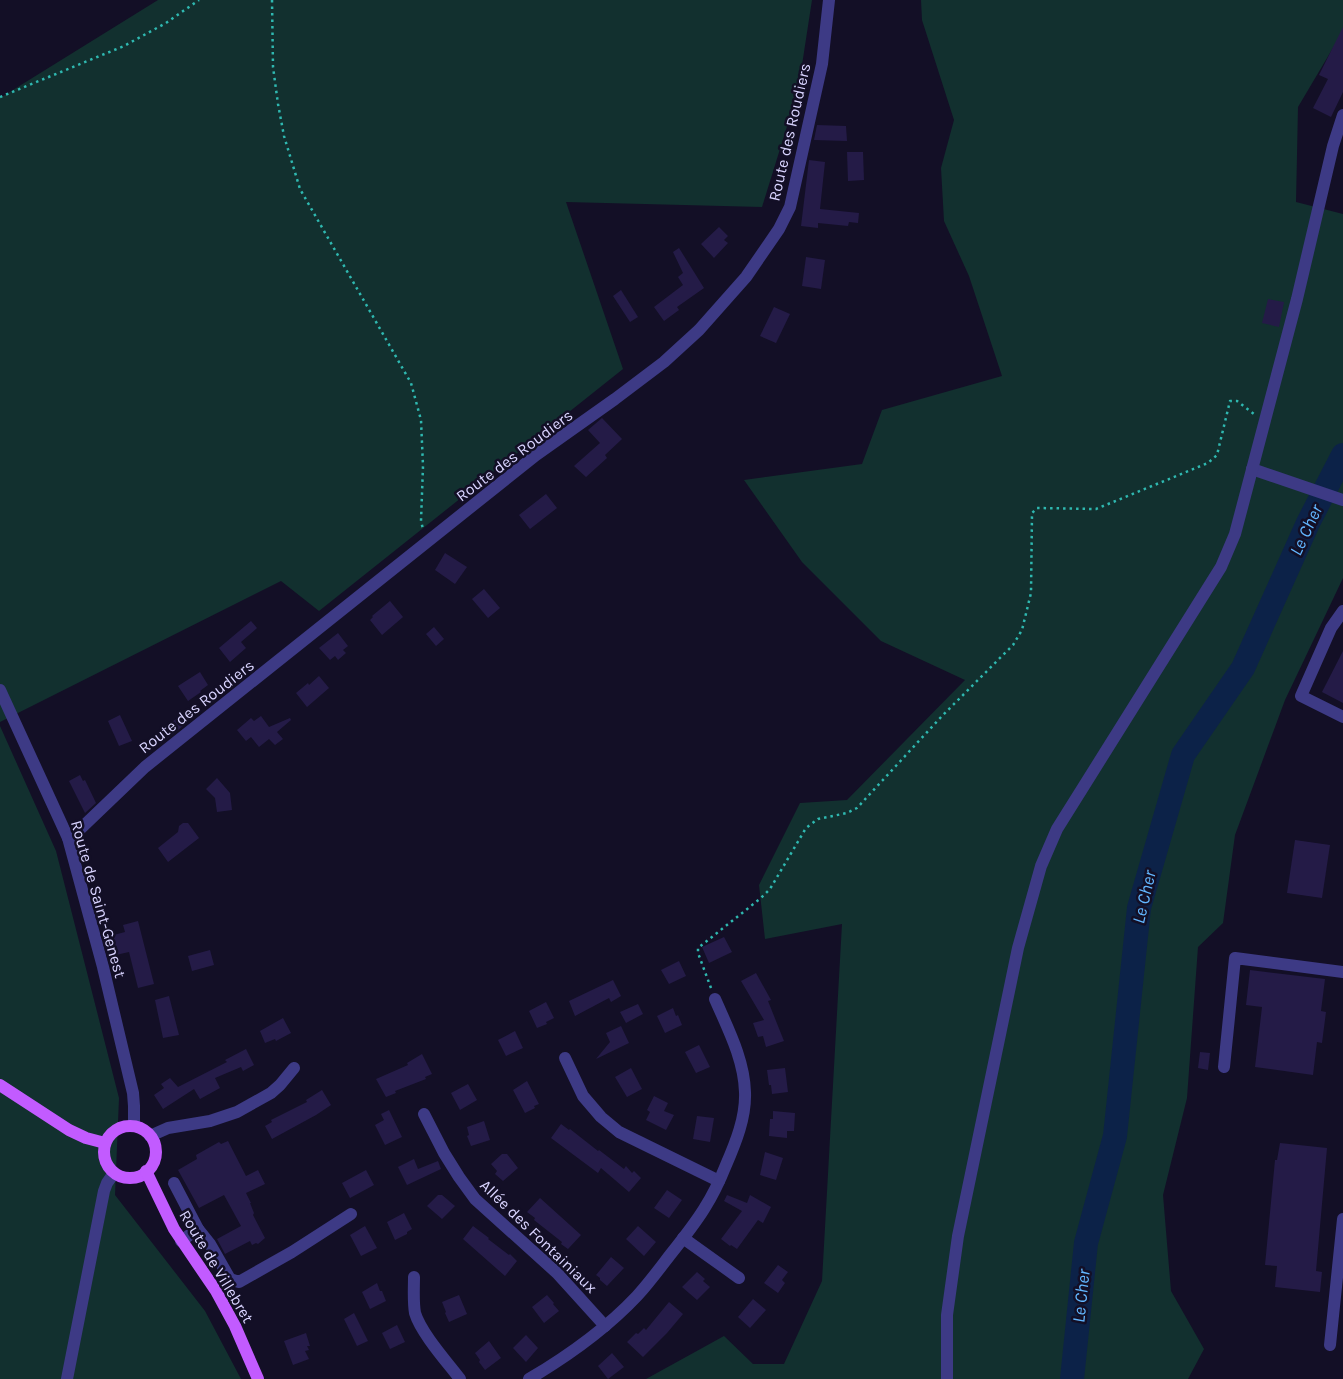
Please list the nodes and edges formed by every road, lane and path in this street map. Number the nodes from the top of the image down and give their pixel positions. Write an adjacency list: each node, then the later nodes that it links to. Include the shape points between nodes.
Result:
1 (199, 0): 4 (path, via 124,46)
2 (272, 0): 9 (path, via 273,67 278,104 300,188 412,383 421,420 424,466 421,521)
3 (829, 0): 9 (street, Route des Roudiers, via 822,64 790,207 746,277 699,330 664,362 536,455)
4 (0, 97)
5 (1343, 115): 6 (street)
6 (1264, 422): 7 (street); 15 (path, via 1237,401 1230,401 1217,455 1208,463 1096,509 1037,508 1032,513 1031,593 1022,630 1013,645 857,808 818,819 806,828 770,889 698,948)
7 (1252, 469): 8 (street); 41 (street, via 1235,534 1221,567 1057,829 1041,866 1018,948 958,1236 947,1315)
8 (1343, 500)
9 (426, 543): 13 (street, Route des Roudiers, via 145,767 74,836)
10 (1343, 612): 12 (street, via 1331,628 1301,696)
11 (0, 690): 13 (street, Route de Saint-Genest)
12 (1343, 717)
13 (68, 838): 21 (street, Route de Saint-Genest, via 133,1093)
14 (1343, 972): 17 (street, via 1235,958)
15 (715, 999): 26 (street, via 736,1048 746,1094 744,1115)
16 (565, 1058): 26 (street, via 583,1096 601,1117 620,1132)
17 (1224, 1067)
18 (294, 1068): 22 (street, via 271,1093 237,1112 210,1121 168,1128)
19 (0, 1085): 23 (main road, via 69,1130)
20 (424, 1114): 35 (street, Allée des Fontainiaux, via 444,1153 475,1199 557,1273)
21 (134, 1126): 22 (main road); 23 (main road, via 116,1130)
22 (150, 1136): 24 (main road, via 155,1156)
23 (105, 1143): 25 (main road, via 105,1160)
24 (146, 1171): 25 (main road, via 131,1178); 32 (main road, Route de Villebret)
25 (114, 1173): 37 (street, via 104,1190)
26 (719, 1181): 31 (street, via 705,1208)
27 (174, 1183): 30 (street)
28 (351, 1214): 30 (street, via 239,1282 230,1279)
29 (1343, 1220): 36 (street)
30 (198, 1229): 32 (street)
31 (683, 1238): 34 (street); 35 (street, via 637,1296)
32 (182, 1241): 38 (main road, Route de Villebret, via 216,1291)
33 (414, 1277): 39 (street, via 415,1312 421,1326)
34 (739, 1278)
35 (605, 1326): 40 (street)
36 (1330, 1345)
37 (67, 1379)
38 (258, 1379)
39 (460, 1379)
40 (529, 1379)
41 (947, 1379)

